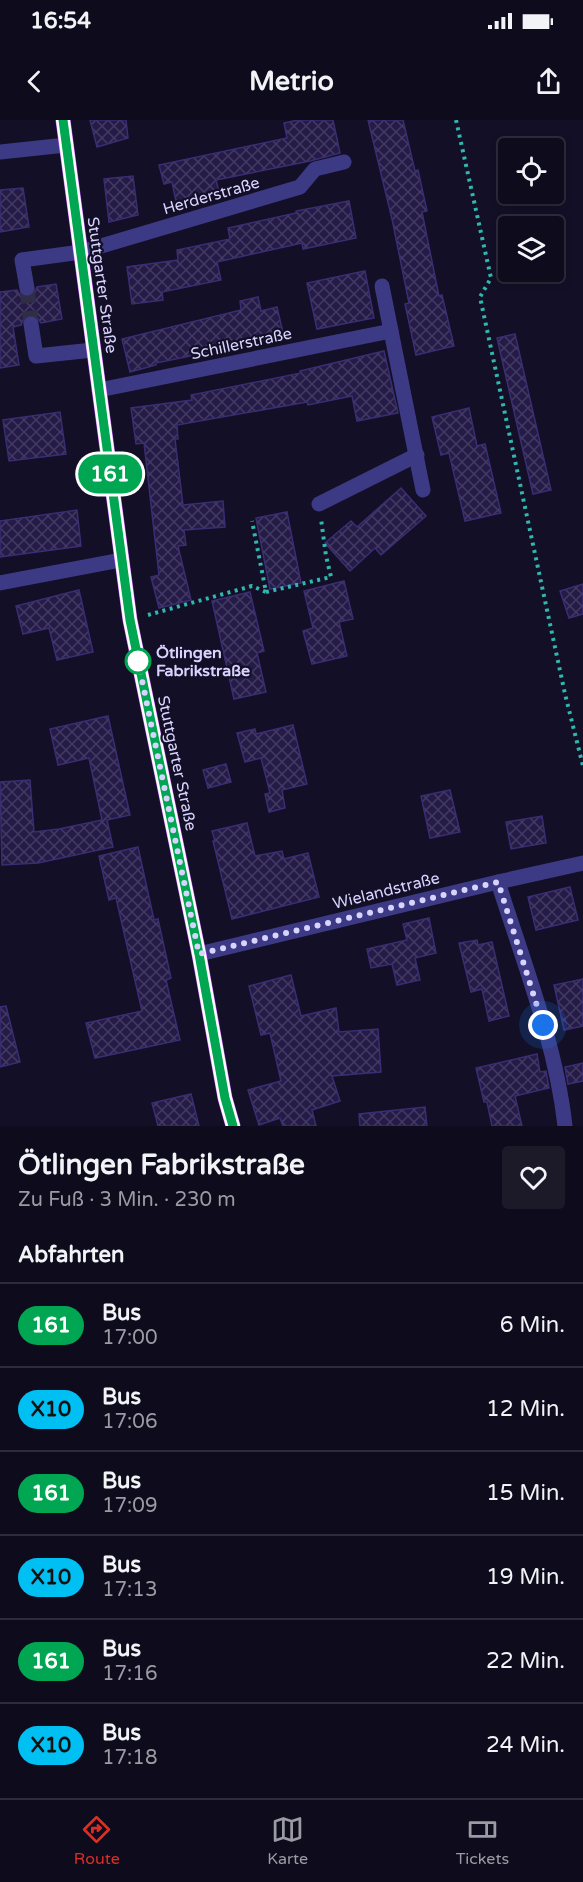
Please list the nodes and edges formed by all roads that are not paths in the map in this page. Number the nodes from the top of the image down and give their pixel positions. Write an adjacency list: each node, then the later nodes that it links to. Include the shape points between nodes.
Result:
1 (63, 120): 2 (main road, Stuttgarter Straße)
2 (66, 145): 3 (street); 5 (main road, Stuttgarter Straße)
3 (0, 152)
4 (344, 162): 5 (street, Herderstraße, via 315,169 300,187)
5 (81, 252): 7 (street, Herderstraße, via 22,260); 10 (main road, Stuttgarter Straße)
6 (382, 286): 9 (street)
7 (27, 288)
8 (31, 324): 10 (street, via 36,356)
9 (391, 331): 11 (street, Schillerstraße); 12 (street)
10 (93, 350): 11 (main road, Stuttgarter Straße)
11 (99, 390): 15 (main road, Stuttgarter Straße)
12 (417, 455): 13 (street); 14 (street)
13 (423, 490)
14 (319, 504)
15 (121, 560): 16 (street); 19 (main road, Stuttgarter Straße)
16 (0, 583)
17 (583, 863): 18 (street, Wielandstraße)
18 (498, 882): 19 (street, Wielandstraße); 21 (street, via 562,1094)
19 (199, 954): 20 (main road, Stuttgarter Straße)
20 (233, 1126)
21 (565, 1126)

